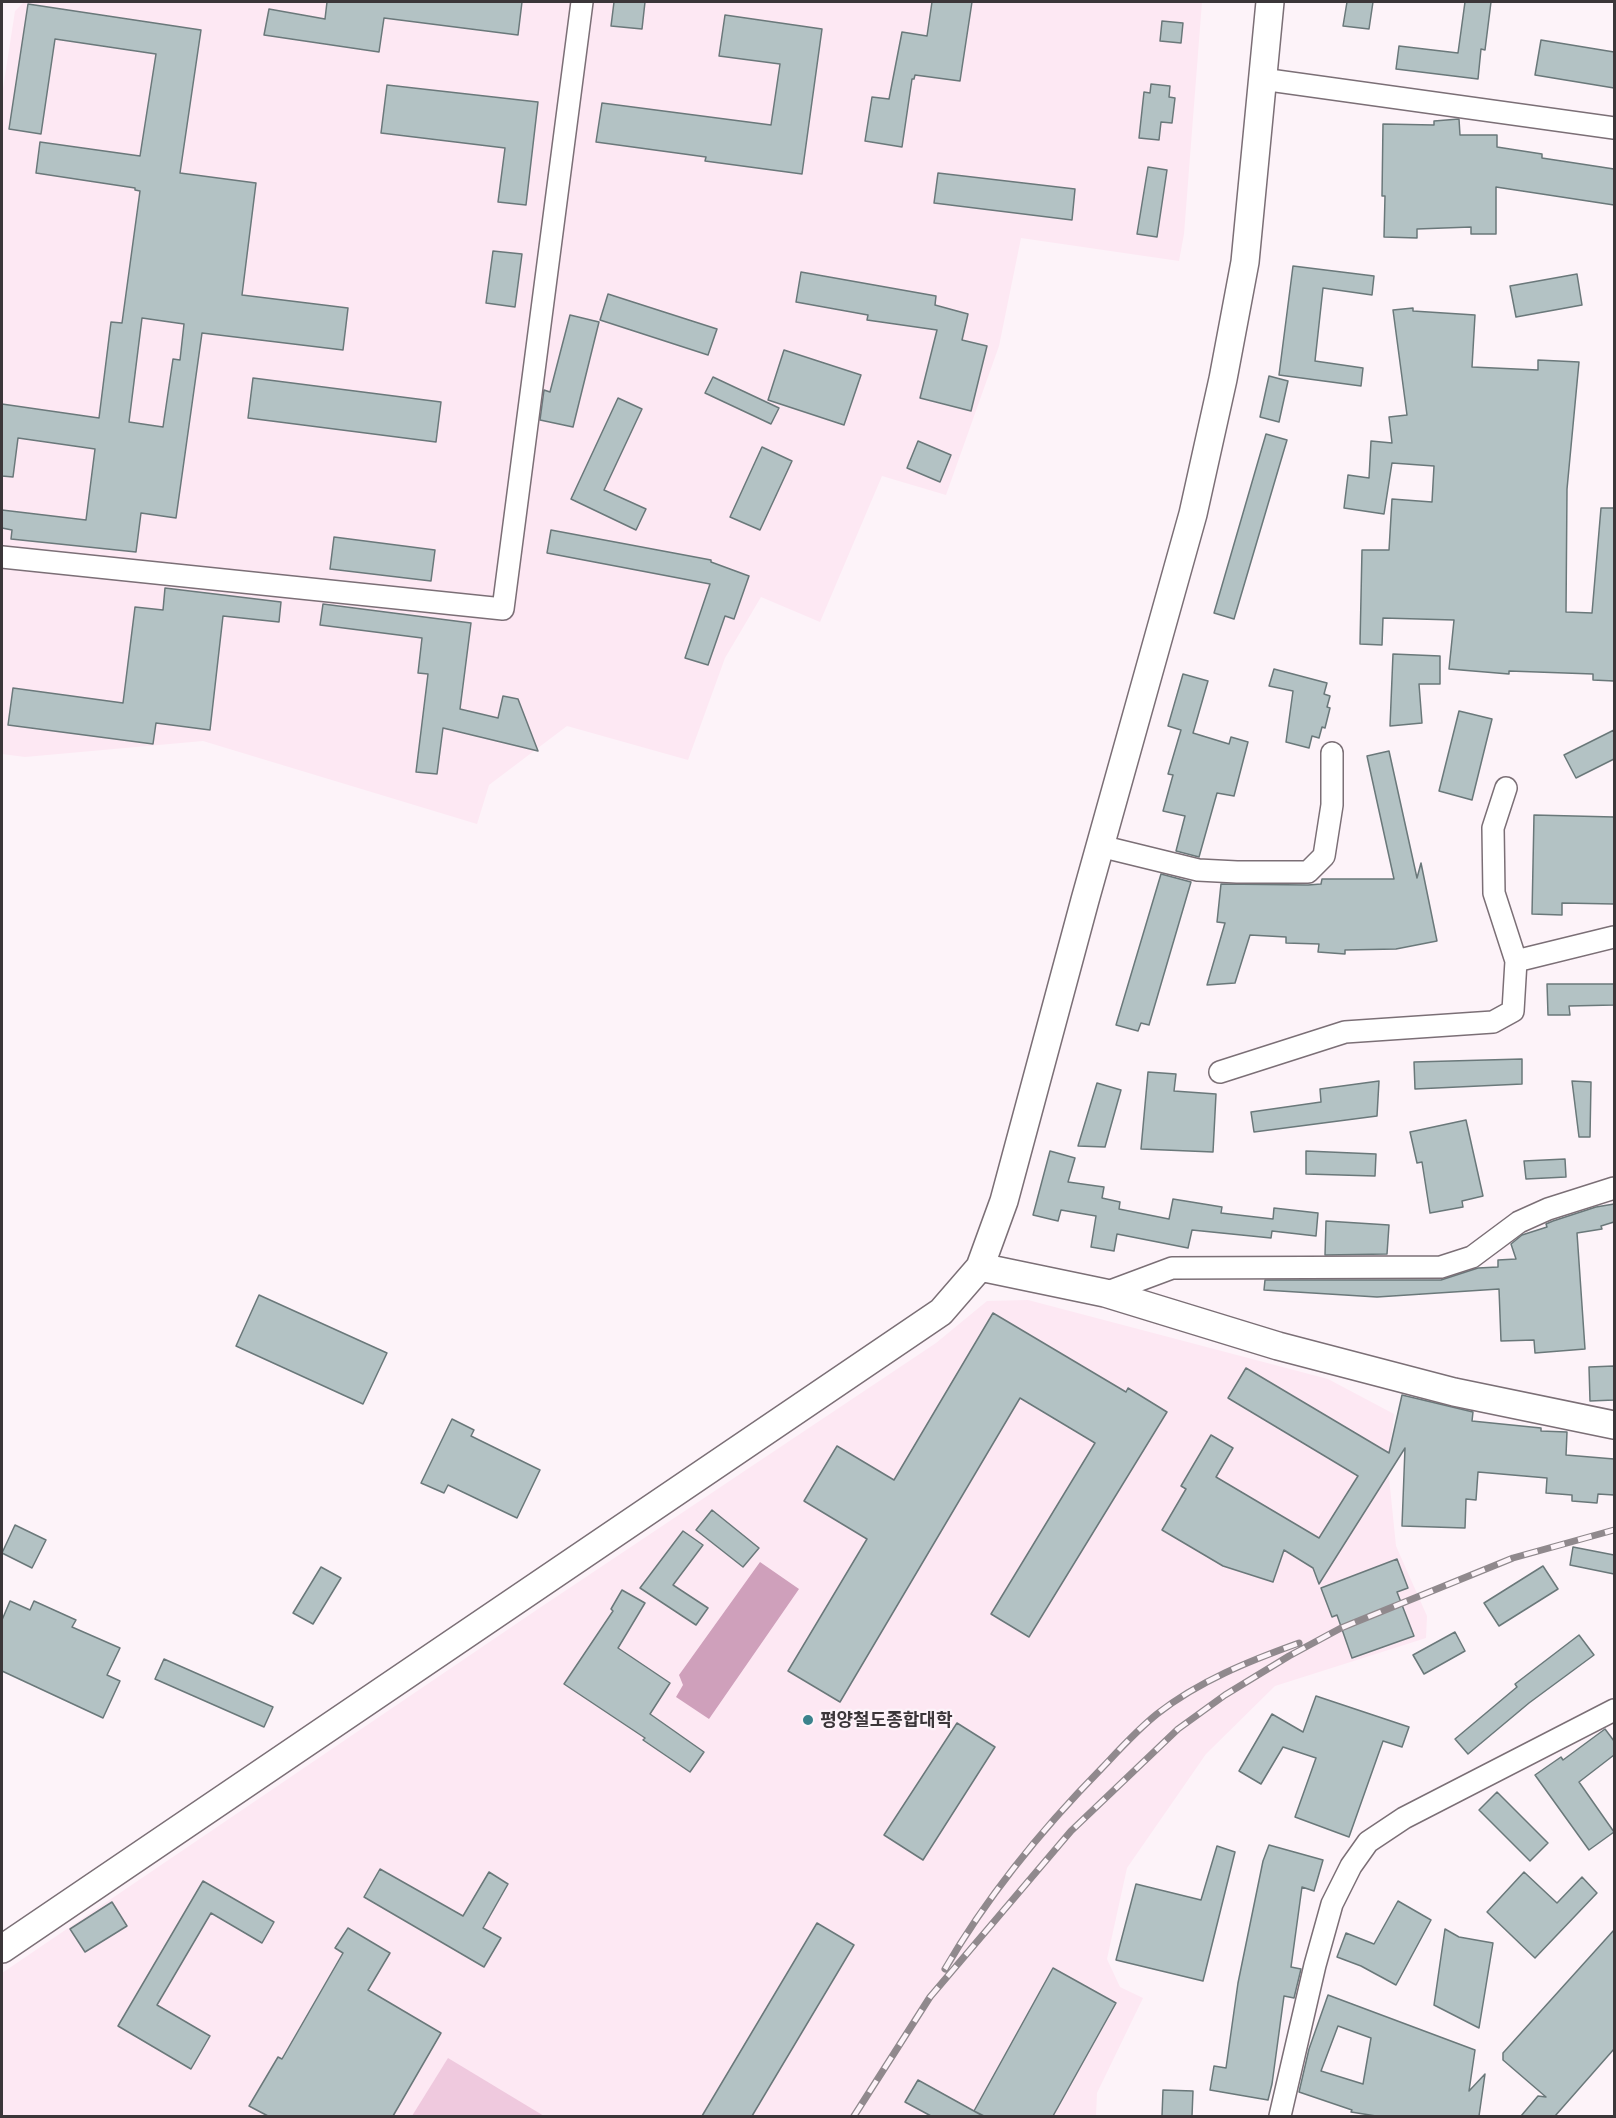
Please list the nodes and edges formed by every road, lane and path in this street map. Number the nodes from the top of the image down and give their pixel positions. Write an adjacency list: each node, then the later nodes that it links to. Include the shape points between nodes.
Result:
1 (582, 2): 5 (street, via 503,609)
2 (1270, 2): 3 (street)
3 (1262, 79): 4 (street); 8 (street, via 1245,262 1223,379 1193,514)
4 (1614, 128)
5 (2, 557)
6 (1332, 753): 8 (street, via 1332,805 1324,856 1308,872 1198,870)
7 (1506, 788): 10 (street, via 1493,828 1494,893)
8 (1100, 846): 13 (street, via 1004,1202)
9 (1614, 937): 10 (street)
10 (1516, 961): 11 (street, via 1513,1011 1493,1022 1345,1032)
11 (1220, 1072)
12 (1614, 1188): 14 (street, via 1519,1222 1472,1257 1442,1267 1172,1268)
13 (980, 1267): 14 (street); 17 (street, via 941,1312)
14 (1105, 1293): 15 (street, via 1278,1346 1443,1390)
15 (1614, 1425)
16 (1614, 1710): 18 (street, via 1404,1818 1368,1842 1332,1904)
17 (2, 1949)
18 (1280, 2116)

